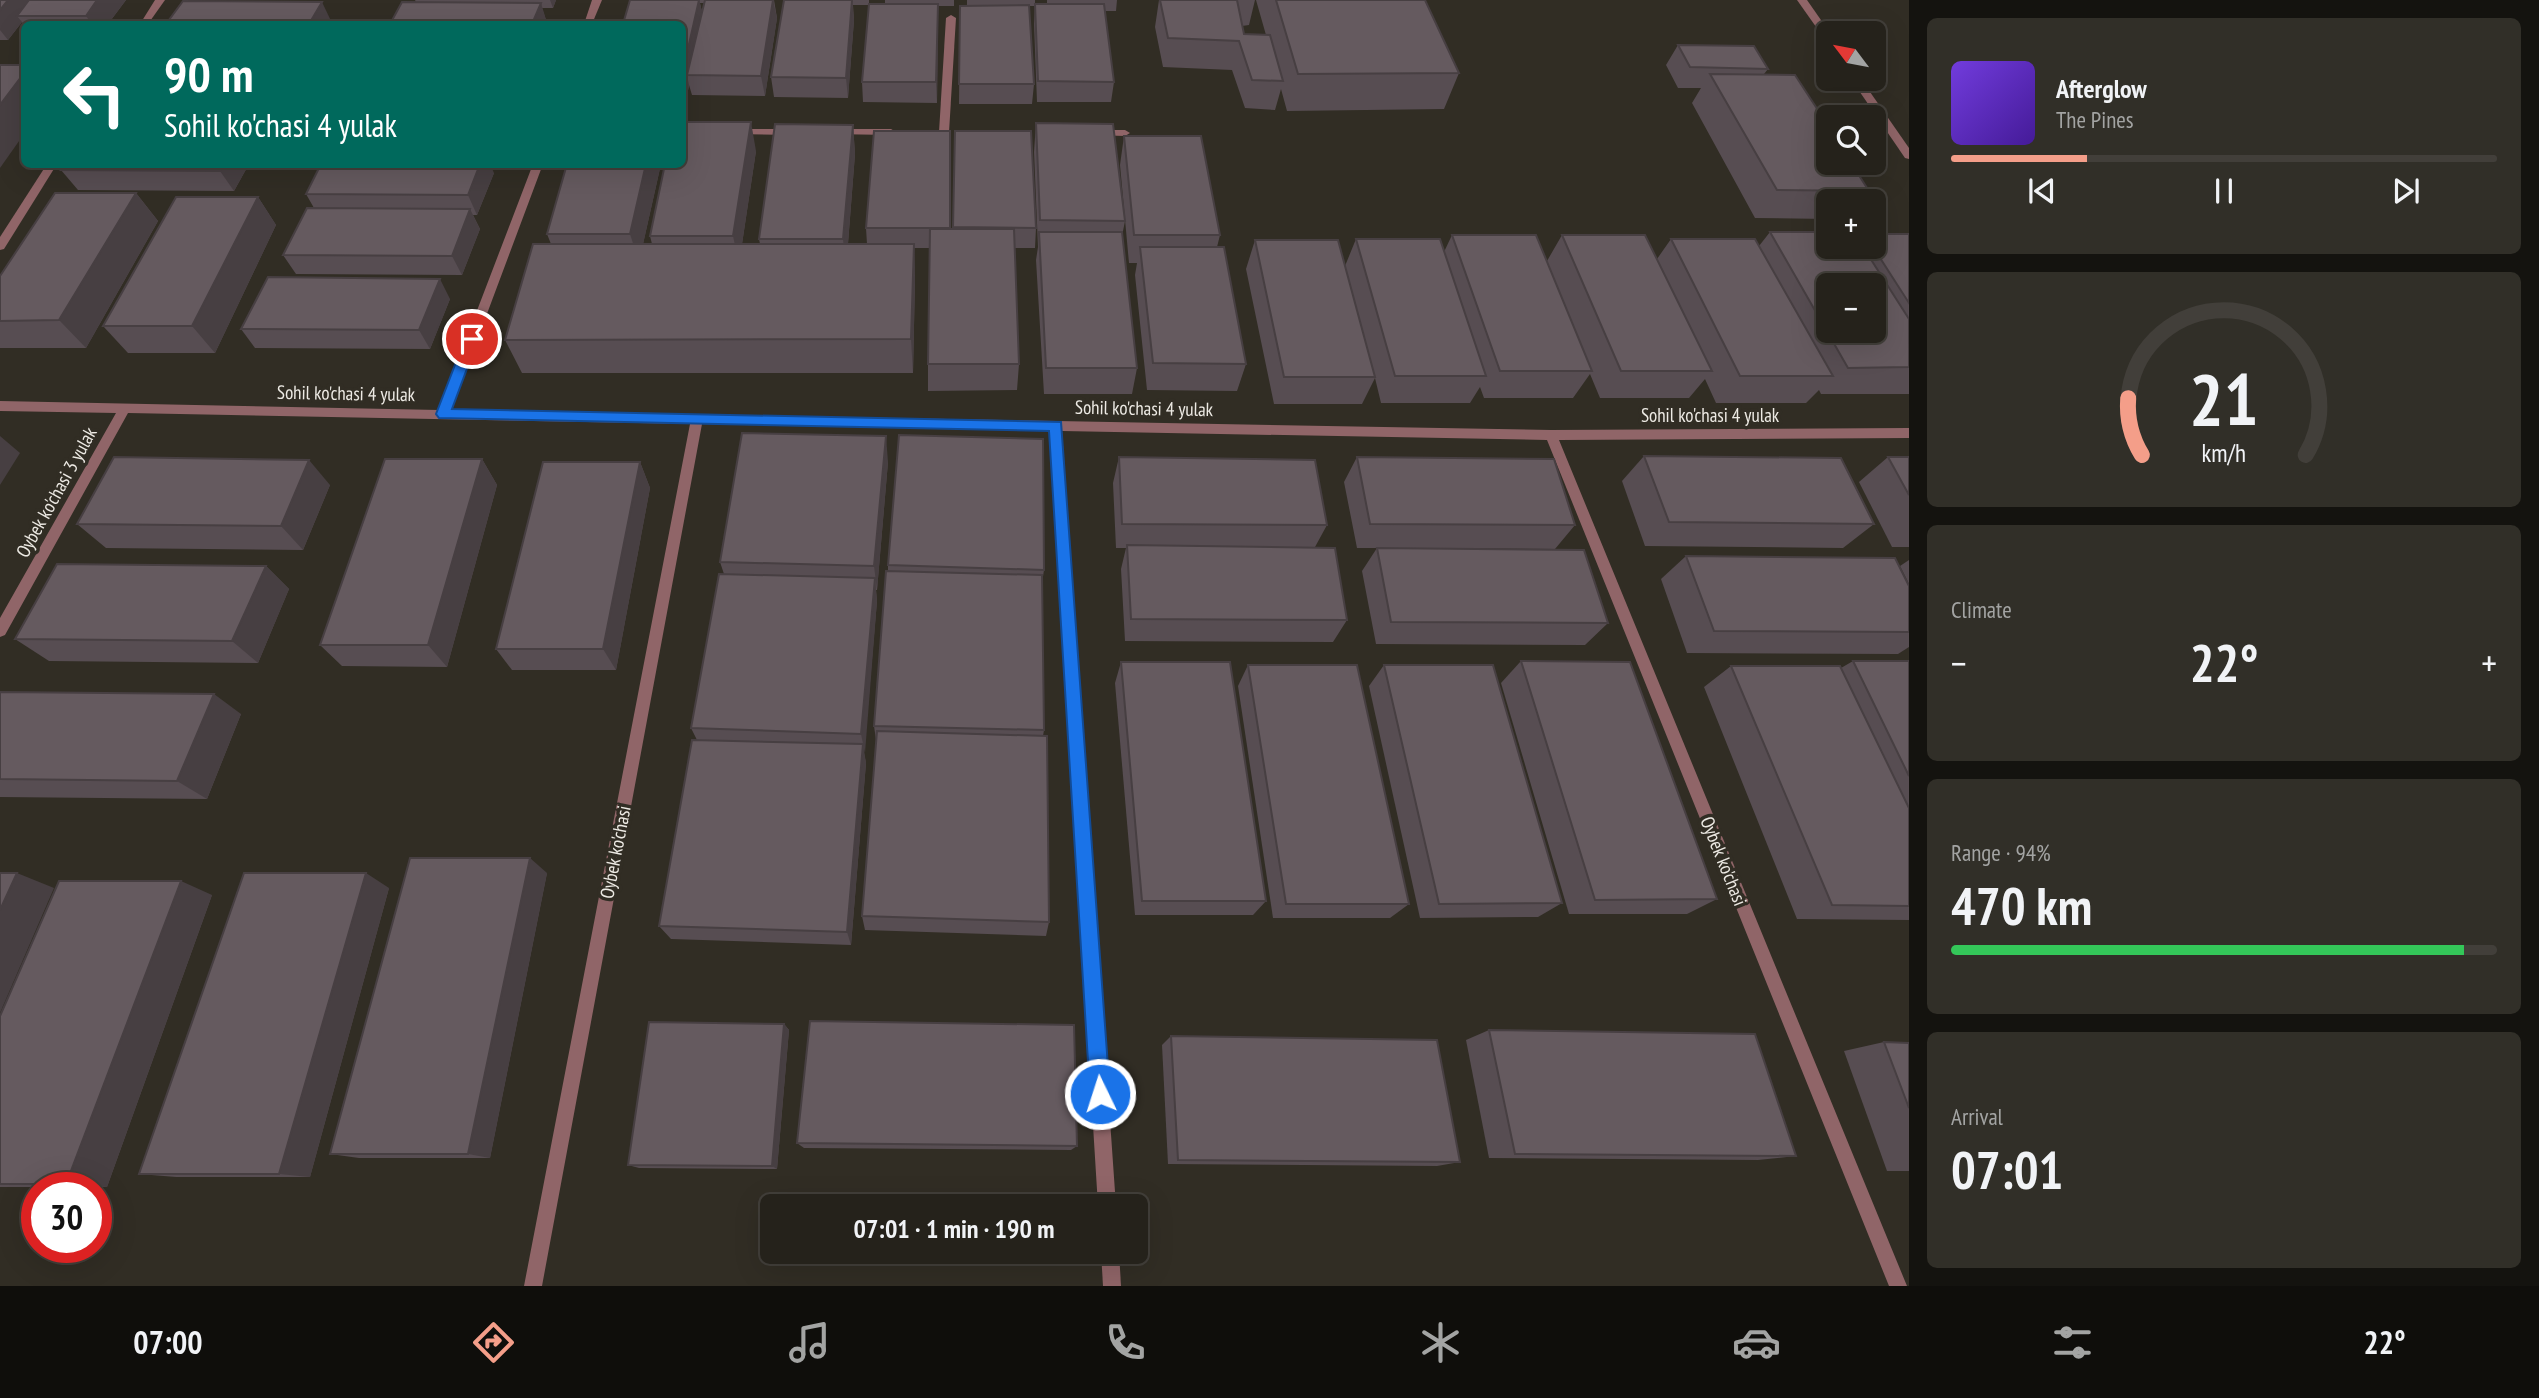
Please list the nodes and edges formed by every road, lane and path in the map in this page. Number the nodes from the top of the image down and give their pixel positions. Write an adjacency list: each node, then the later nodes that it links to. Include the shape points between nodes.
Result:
1 (160, 0): 5 (street)
2 (597, 0): 6 (street)
3 (1802, 0): 7 (street)
4 (951, 18): 14 (street)
5 (146, 21)
6 (589, 21)
7 (1817, 21)
8 (1864, 91): 18 (street)
9 (724, 132): 10 (street)
10 (806, 132)
11 (820, 132): 12 (street)
12 (903, 132)
13 (930, 132): 14 (street)
14 (944, 132): 15 (street)
15 (958, 132)
16 (1083, 133): 17 (street)
17 (1125, 133)
18 (1909, 156)
19 (49, 168): 21 (street)
20 (536, 168): 24 (street)
21 (0, 246)
22 (0, 406): 23 (street, Sohil ko'chasi 4 yulak)
23 (125, 408): 24 (street, Sohil ko'chasi 4 yulak); 29 (street, Oybek ko'chasi 3 yulak)
24 (443, 414): 25 (street, Sohil ko'chasi 4 yulak)
25 (697, 419): 26 (street, Sohil ko'chasi 4 yulak); 32 (street, Oybek ko'chasi)
26 (1056, 426): 28 (street, Sohil ko'chasi 4 yulak); 30 (street)
27 (1909, 433): 28 (street, Sohil ko'chasi 4 yulak)
28 (1550, 435): 34 (street, Oybek ko'chasi)
29 (0, 631)
30 (1106, 1194)
31 (1111, 1264): 33 (street)
32 (533, 1286)
33 (1112, 1286)
34 (1898, 1286)

